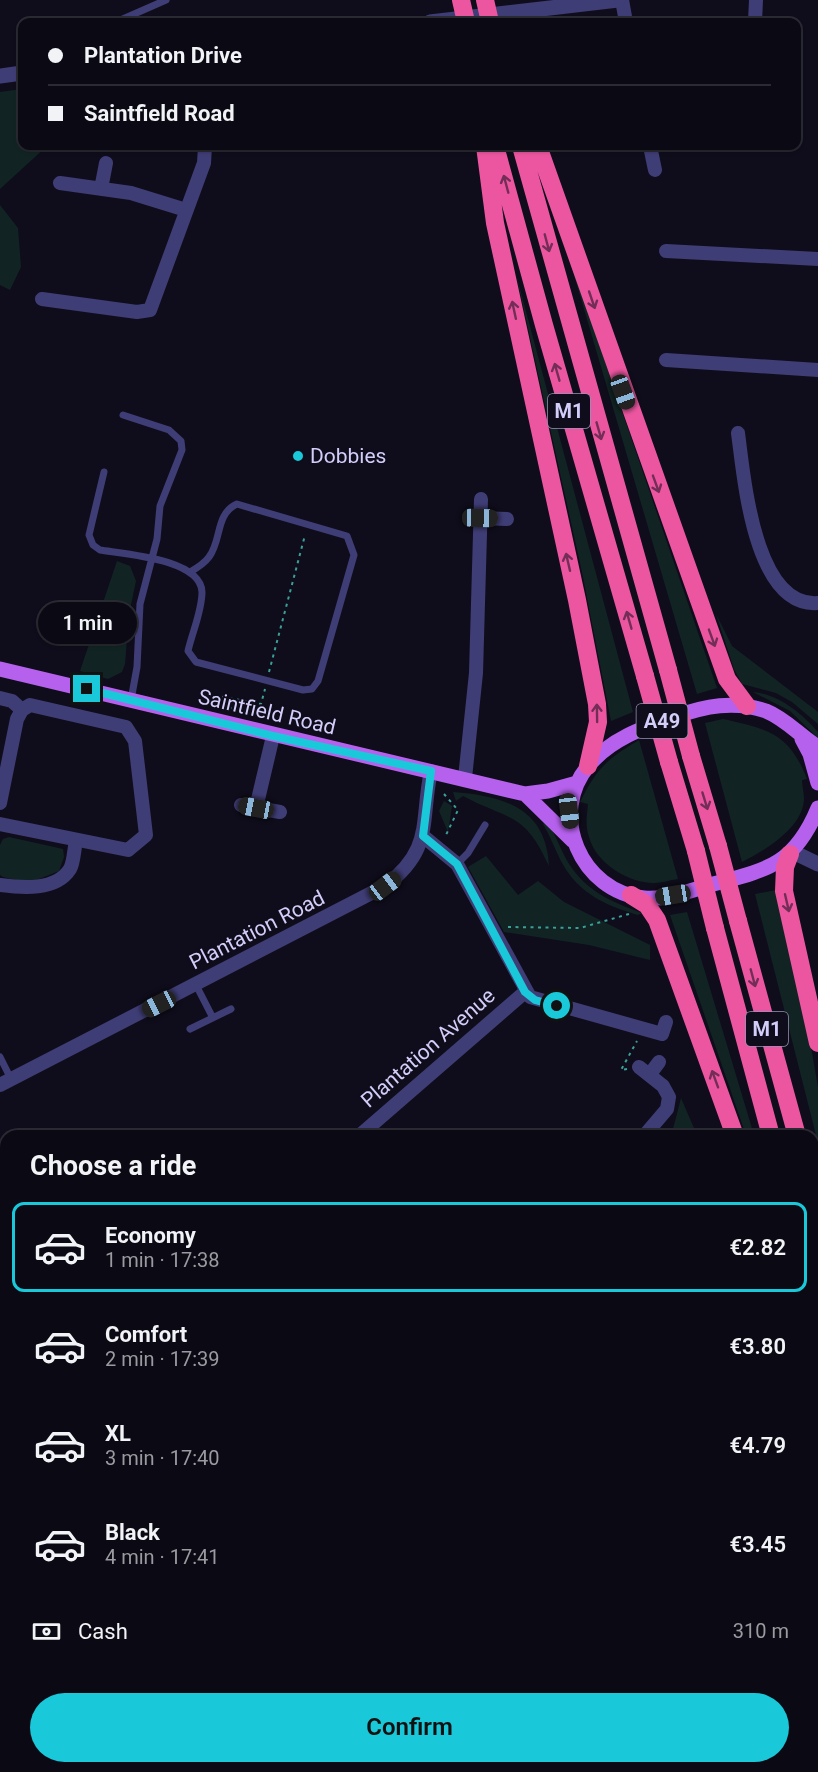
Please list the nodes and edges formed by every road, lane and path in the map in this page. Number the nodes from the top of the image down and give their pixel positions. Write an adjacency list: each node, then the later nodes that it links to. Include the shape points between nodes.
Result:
1 (166, 0): 6 (lane)
2 (461, 0): 9 (highway, bridge)
3 (485, 0): 11 (highway, bridge)
4 (620, 0): 10 (street); 12 (street)
5 (756, 0): 13 (street)
6 (135, 14): 7 (lane); 8 (lane)
7 (126, 18)
8 (132, 18)
9 (465, 18)
10 (465, 18)
11 (489, 18)
12 (625, 18)
13 (755, 18)
14 (18, 74): 15 (street)
15 (0, 76)
16 (205, 150): 26 (street, via 204,164)
17 (486, 150): 52 (highway, one-way to 17, via 597,704 495,223)
18 (496, 150): 91 (highway, M1, one-way to 18, bridge, via 696,851)
19 (522, 150): 92 (highway, M1, one-way to 92, bridge)
20 (538, 150): 46 (highway, one-way to 46, via 727,679)
21 (651, 150): 23 (street)
22 (106, 163): 25 (street)
23 (655, 170)
24 (60, 183): 25 (street)
25 (101, 189): 26 (street, via 131,193)
26 (186, 210): 29 (street, via 150,310 137,312)
27 (666, 251): 28 (street)
28 (818, 259)
29 (42, 299)
30 (666, 360): 31 (street)
31 (818, 370)
32 (123, 415): 39 (lane, via 170,430 181,441 178,464 160,506)
33 (738, 433): 41 (street, via 748,504 767,564 794,598 808,604)
34 (104, 472): 39 (lane, via 89,535 93,545 100,550)
35 (481, 499): 36 (street)
36 (480, 518): 37 (street); 54 (street, via 475,704)
37 (507, 519)
38 (308, 526): 40 (lane, via 237,504 228,508 210,556); 43 (path); 43 (lane, via 347,536 354,555 318,681 312,689 303,690)
39 (152, 559): 40 (lane); 45 (lane, via 140,604)
40 (190, 572): 43 (lane, via 202,593 188,651 196,662)
41 (818, 603)
42 (0, 669): 45 (main road, Saintfield Road / A49)
43 (267, 681): 48 (path, via 261,704 218,696 215,704)
44 (0, 698): 47 (street, via 12,701)
45 (131, 700): 49 (main road, Saintfield Road / A49)
46 (747, 706): 50 (main road, A49, via 787,722); 52 (main road, A49, via 698,708 636,730)
47 (22, 710): 59 (street); 68 (street, via 30,705 126,727 135,741 146,835 128,850)
48 (244, 711)
49 (273, 736): 53 (main road, Saintfield Road / A49); 61 (street)
50 (801, 736): 51 (main road, A49); 56 (main road, A49)
51 (818, 747)
52 (588, 766): 55 (main road, A49)
53 (431, 771): 54 (main road, Saintfield Road / A49); 66 (street, Plantation Road)
54 (465, 778): 58 (main road, Saintfield Road / A49)
55 (576, 783): 58 (main road, Saintfield Road / A49); 69 (main road, A49, via 569,811)
56 (818, 783)
57 (444, 794): 67 (path, via 458,810)
58 (525, 794): 69 (main road, Saintfield Road / A49)
59 (0, 803)
60 (241, 805): 61 (street)
61 (256, 808): 63 (street)
62 (818, 809): 70 (main road, A49)
63 (280, 812)
64 (0, 824): 68 (street)
65 (485, 825): 71 (lane)
66 (423, 836): 71 (street); 77 (street, Plantation Road, via 411,860 385,886)
67 (446, 837)
68 (76, 841): 73 (street, via 70,868 59,879 32,889)
69 (573, 841): 74 (main road, A49, via 595,877 612,890)
70 (791, 853): 72 (street); 74 (main road, A49, via 754,873 677,894 645,898); 83 (highway, one-way to 83, via 785,867 784,891)
71 (457, 864): 78 (street)
72 (818, 864)
73 (0, 885)
74 (630, 895): 90 (highway, one-way to 74, via 657,920 646,905)
75 (629, 914): 76 (path, via 579,928)
76 (499, 927)
77 (196, 985): 80 (lane); 87 (street, Plantation Road)
78 (525, 992): 81 (street, via 535,1000 662,1034); 88 (street, Plantation Avenue)
79 (231, 1009): 80 (lane)
80 (213, 1018): 82 (lane)
81 (666, 1022)
82 (190, 1029)
83 (818, 1043)
84 (0, 1057): 86 (lane)
85 (659, 1062): 89 (street, via 645,1070 669,1097 667,1109)
86 (2, 1066): 87 (lane)
87 (6, 1082)
88 (365, 1130)
89 (649, 1130)
90 (733, 1130)
91 (769, 1130)
92 (795, 1130)

